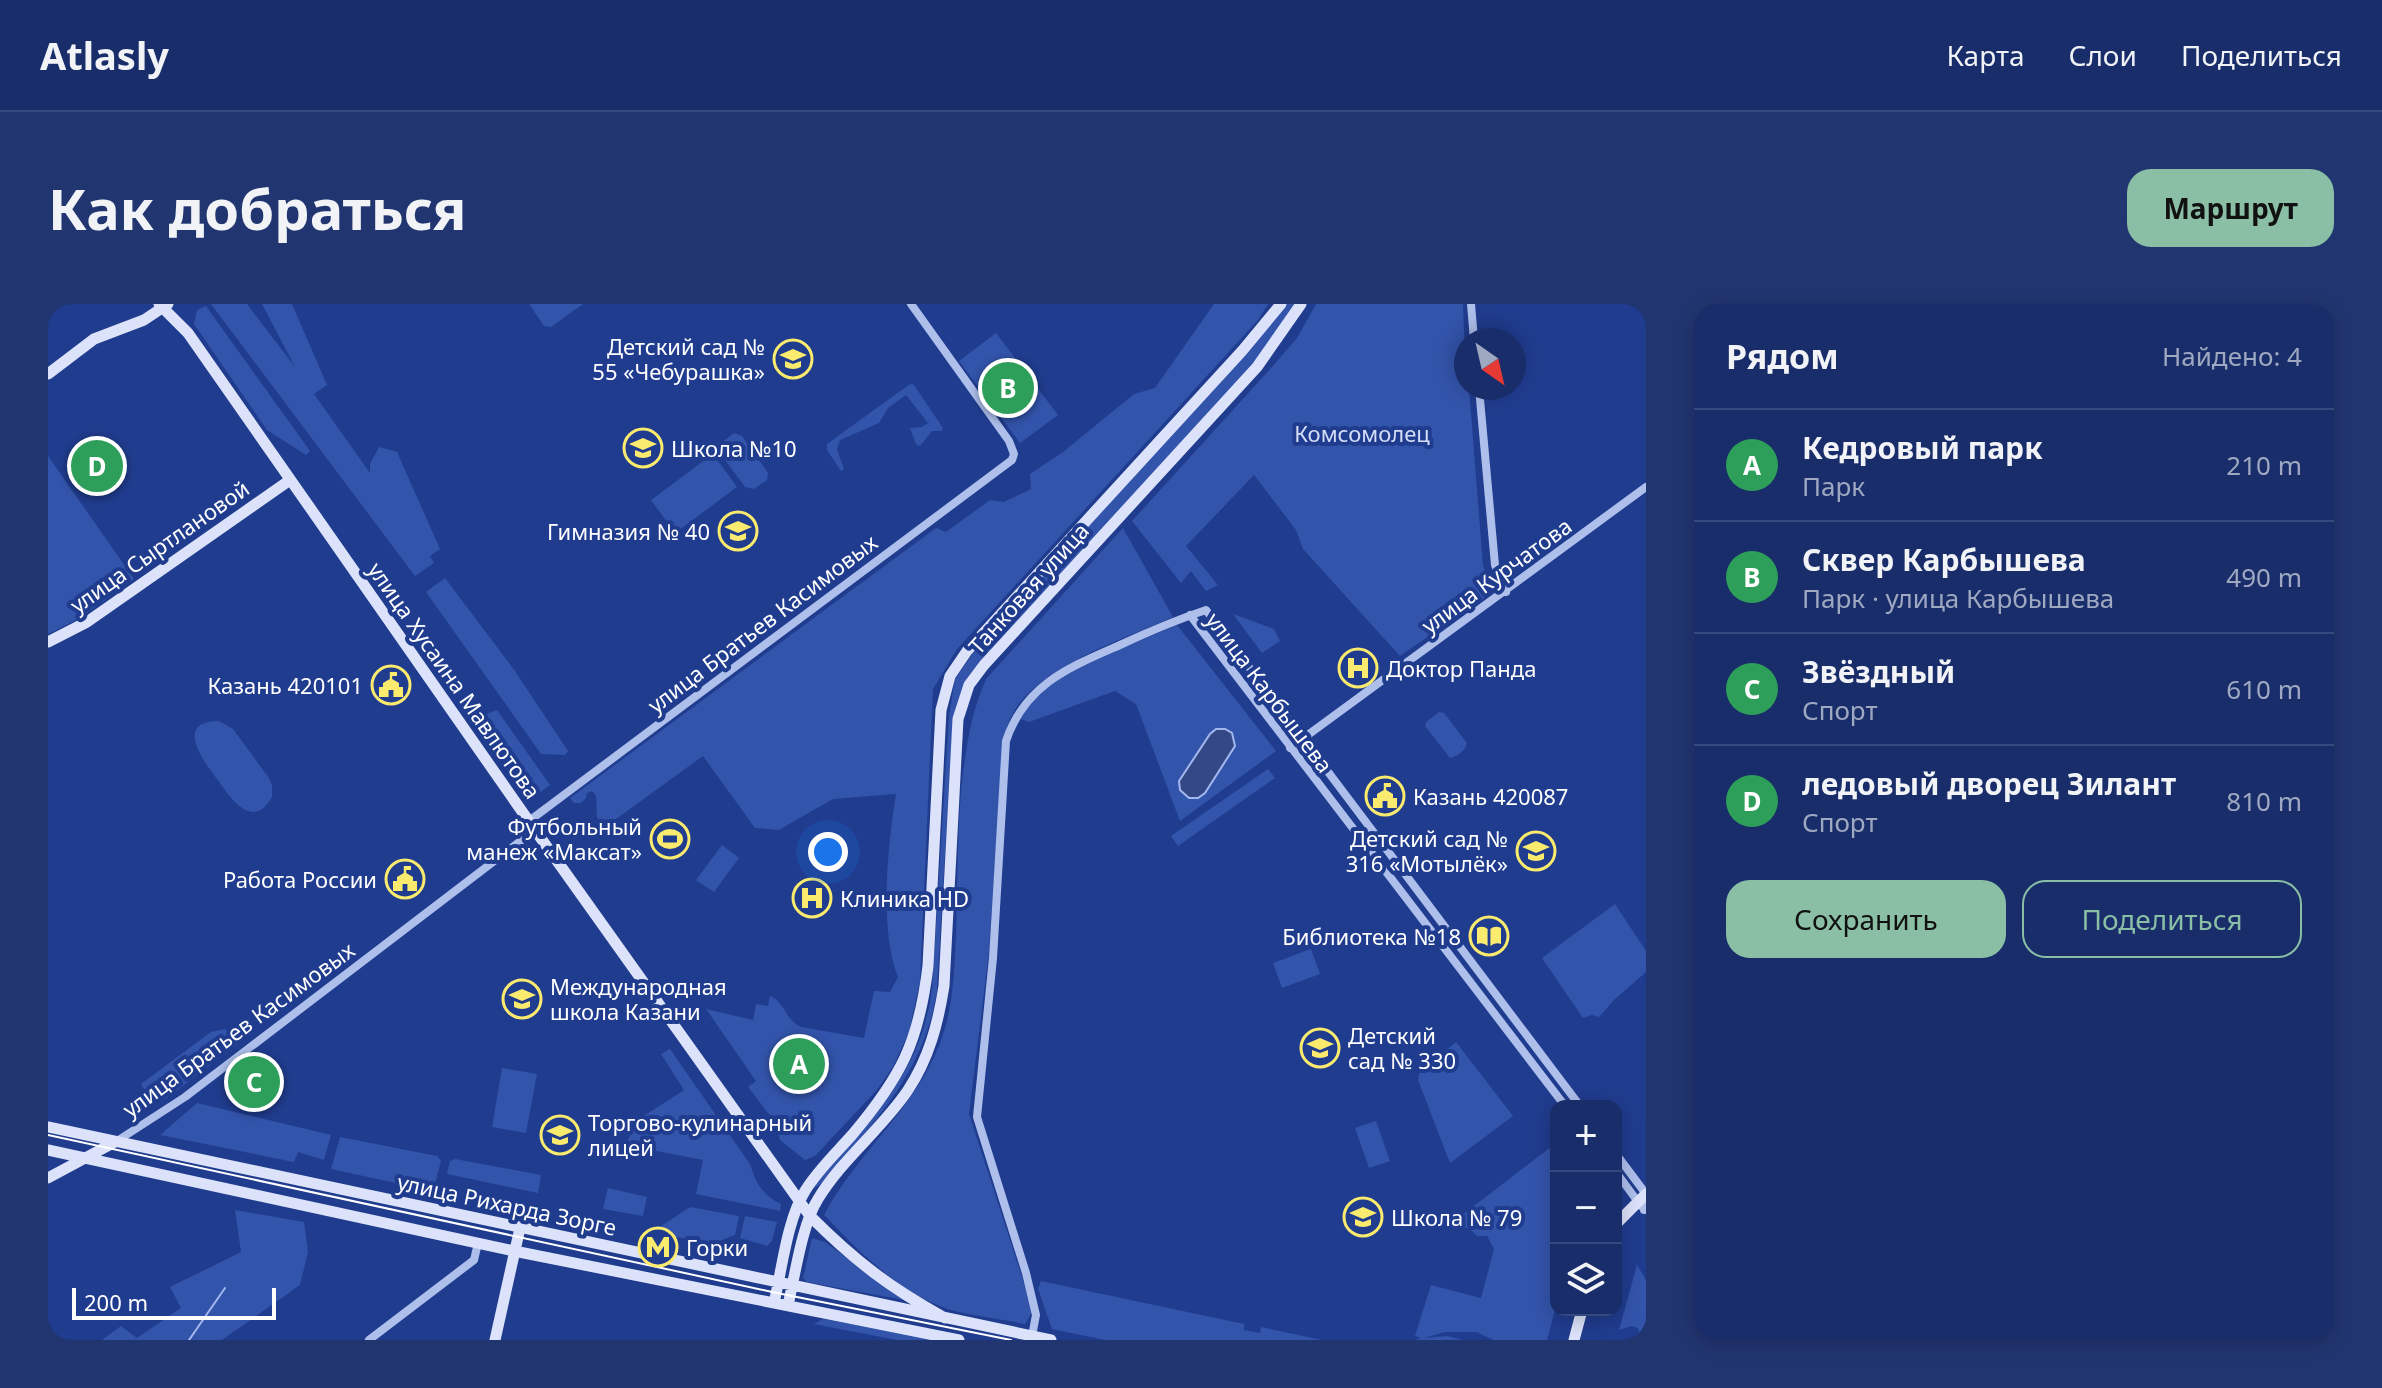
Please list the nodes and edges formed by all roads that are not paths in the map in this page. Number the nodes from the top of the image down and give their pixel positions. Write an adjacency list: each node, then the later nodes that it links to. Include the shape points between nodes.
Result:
1 (911, 304): 16 (street, улица Братьев Касимовых, via 1009,441 1014,454 1009,464)
2 (1281, 304): 26 (main road, Танковая улица, via 950,676 941,710 928,966 916,1035 883,1098)
3 (1301, 304): 28 (main road, Танковая улица, via 1257,367 969,685 958,719 939,1020 908,1091 826,1188)
4 (1471, 304): 6 (street)
5 (164, 305): 7 (main road, via 144,320 94,339); 9 (main road, улица Хусаина Мавлютова)
6 (1473, 328)
7 (48, 374)
8 (1480, 400): 11 (street, via 1495,565)
9 (290, 480): 13 (main road, улица Сыртлановой, via 87,622); 16 (main road, улица Хусаина Мавлютова)
10 (1646, 487): 11 (street, улица Курчатова)
11 (1506, 592): 14 (street, улица Курчатова)
12 (1190, 615): 14 (street, улица Карбышева, via 1206,610); 15 (street, улица Карбышева); 39 (street, via 1060,672 1030,697 1006,741 977,1117 1026,1273 1036,1315)
13 (48, 642)
14 (1302, 739): 15 (street, улица Курчатова); 18 (street, улица Карбышева)
15 (1290, 748): 17 (street, улица Карбышева)
16 (532, 825): 20 (street, улица Братьев Касимовых, via 185,1097); 26 (main road, улица Хусаина Мавлютова)
17 (1560, 1100)
18 (1575, 1100)
19 (48, 1127): 20 (main road, улица Рихарда Зорге)
20 (116, 1142): 22 (main road); 30 (main road, улица Рихарда Зорге)
21 (48, 1150): 22 (main road, улица Рихарда Зорге)
22 (85, 1159): 24 (main road); 31 (main road, улица Рихарда Зорге)
23 (1622, 1165): 27 (street)
24 (48, 1178)
25 (1622, 1179): 27 (street)
26 (800, 1202): 28 (main road, улица Хусаина Мавлютова); 33 (main road, Танковая улица)
27 (1643, 1204): 29 (main road)
28 (810, 1216): 34 (main road, Танковая улица); 38 (main road, улица Хусаина Мавлютова, via 864,1267)
29 (1622, 1220)
30 (520, 1228): 32 (main road); 33 (main road, улица Рихарда Зорге)
31 (478, 1243): 32 (main road, улица Рихарда Зорге); 40 (street, via 474,1260)
32 (514, 1251): 35 (main road, улица Рихарда Зорге); 41 (main road)
33 (779, 1284): 34 (main road, улица Рихарда Зорге); 35 (main road, Танковая улица)
34 (792, 1287): 36 (main road, Танковая улица); 38 (main road, улица Рихарда Зорге)
35 (774, 1303): 36 (main road, улица Рихарда Зорге)
36 (788, 1305): 42 (main road, улица Рихарда Зорге)
37 (1580, 1316): 44 (main road)
38 (945, 1318): 39 (main road, улица Рихарда Зорге)
39 (1032, 1336): 43 (main road, улица Рихарда Зорге)
40 (369, 1340)
41 (495, 1340)
42 (959, 1340)
43 (1051, 1340)
44 (1574, 1340)

